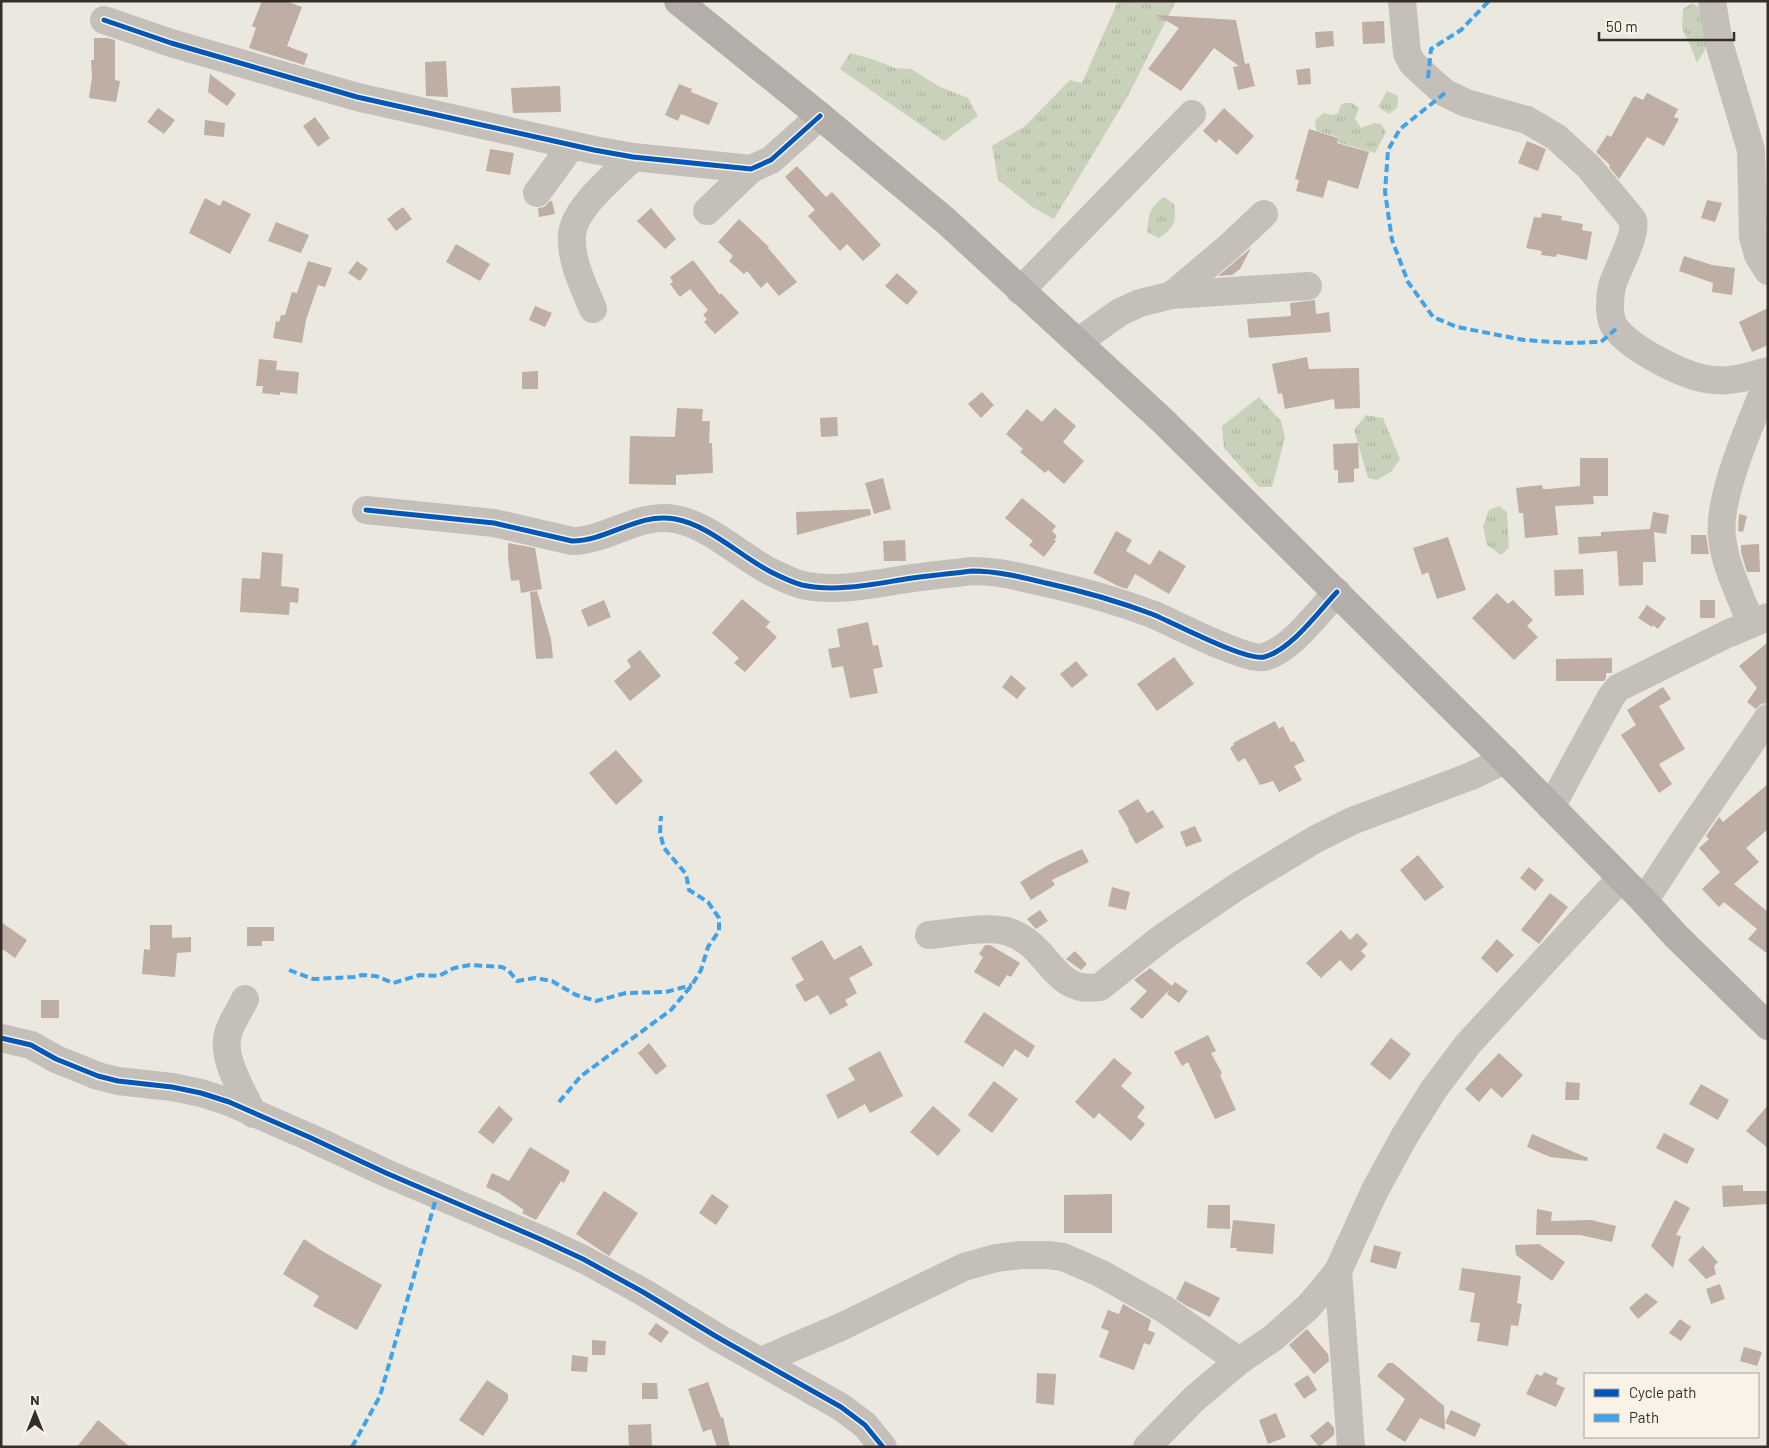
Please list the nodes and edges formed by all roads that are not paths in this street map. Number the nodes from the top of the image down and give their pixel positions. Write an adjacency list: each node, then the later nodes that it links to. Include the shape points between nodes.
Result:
1 (678, 1): 6 (main road)
2 (1402, 1): 19 (street, via 1406,53 1412,63 1445,93 1466,103 1527,120 1556,137 1589,167 1633,220 1633,231 1612,287 1611,318 1616,329 1653,357 1697,377 1726,380)
3 (1712, 1): 13 (street, via 1719,43 1750,144 1753,237)
4 (104, 20): 7 (street, via 357,97)
5 (1192, 114): 15 (street)
6 (820, 116): 9 (street, via 771,160); 15 (main road, via 946,221)
7 (572, 145): 8 (street); 10 (street)
8 (634, 157): 9 (street); 17 (street, via 590,201 573,224 572,248)
9 (751, 169): 11 (street)
10 (537, 193)
11 (707, 211)
12 (1264, 214): 16 (street)
13 (1768, 271)
14 (1308, 286): 16 (street)
15 (1020, 291): 18 (main road)
16 (1172, 294): 18 (street, via 1120,312)
17 (593, 310)
18 (1078, 342): 22 (main road)
19 (1768, 372)
20 (1768, 381): 23 (street, via 1738,456 1722,522 1726,556)
21 (366, 510): 22 (street, via 494,523 572,540 595,538 647,519 675,519 706,531 768,571 803,585 827,588 972,571 1008,574 1105,598 1254,658 1271,654 1288,643)
22 (1337, 592): 25 (main road)
23 (1760, 620): 26 (street, via 1618,688)
24 (1768, 718): 28 (street)
25 (1505, 760): 26 (main road); 29 (street, via 1352,821 1314,840 1163,937 1100,987 1088,989 1065,982 1035,947 1005,931)
26 (1551, 807): 27 (main road)
27 (1622, 878): 28 (main road); 34 (street, via 1468,1044 1434,1089 1375,1190)
28 (1644, 901): 31 (main road)
29 (929, 935)
30 (245, 999): 33 (street, via 228,1034 226,1046 231,1066)
31 (1768, 1026)
32 (1, 1038): 33 (street, via 31,1045 98,1076 201,1092)
33 (253, 1114): 35 (street, via 540,1239 643,1292)
34 (1338, 1271): 36 (street, via 1308,1307 1273,1338); 39 (street)
35 (761, 1361): 36 (street, via 843,1326 964,1267 1021,1255 1063,1257 1100,1273 1164,1309); 37 (street, via 856,1417)
36 (1239, 1361): 38 (street, via 1194,1399)
37 (883, 1447)
38 (1147, 1447)
39 (1351, 1447)

